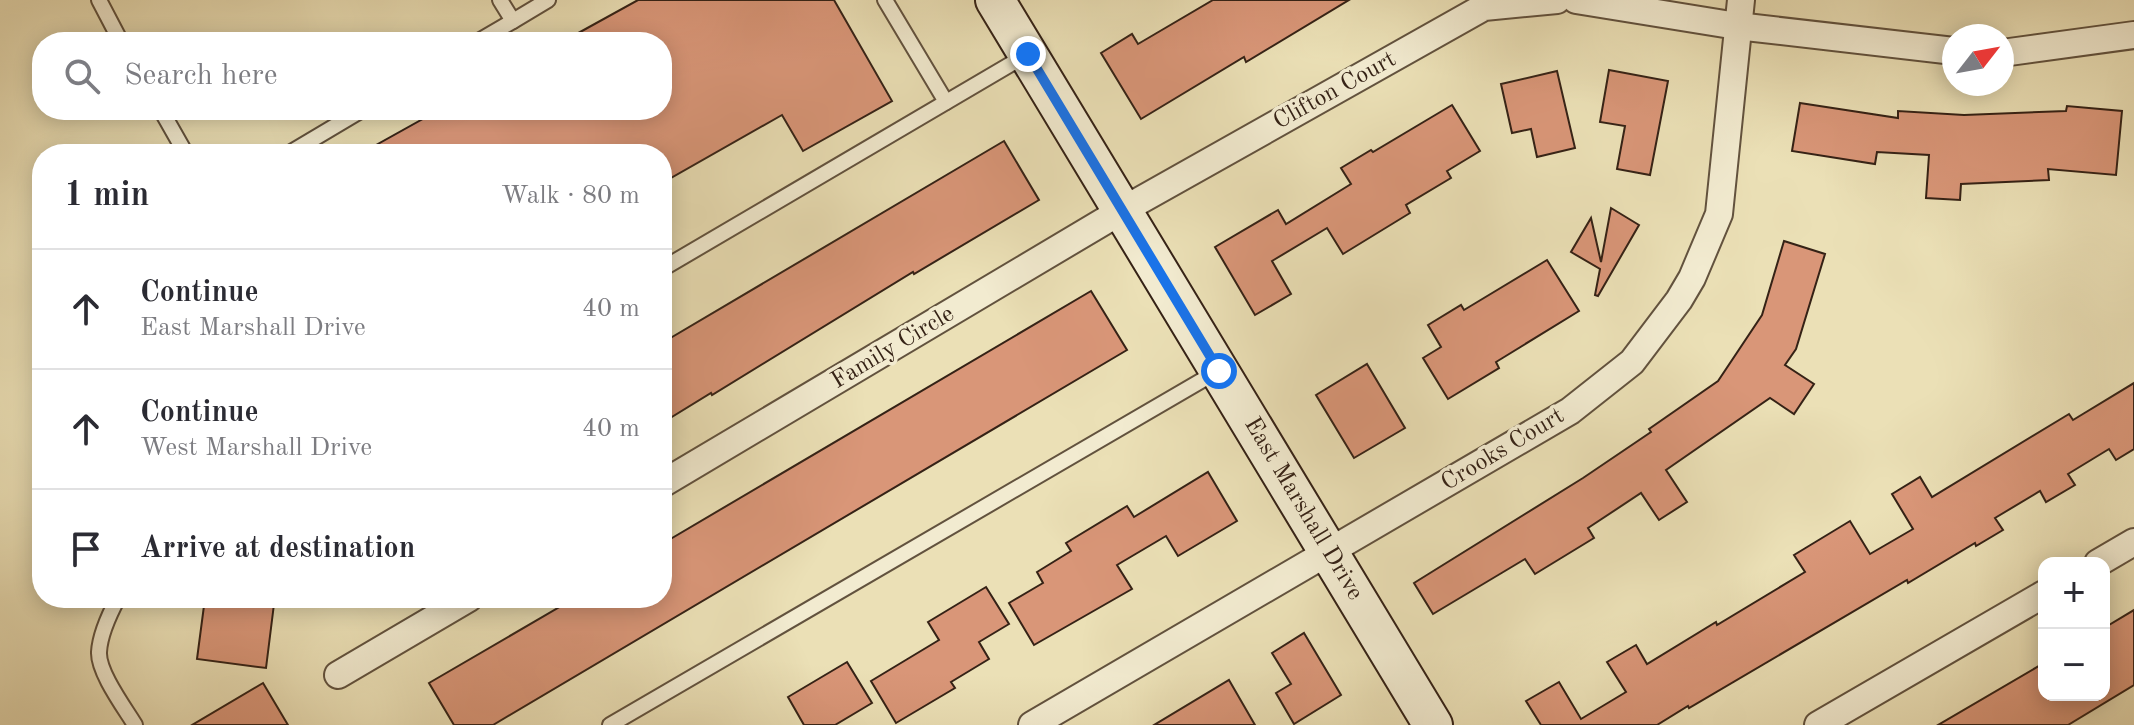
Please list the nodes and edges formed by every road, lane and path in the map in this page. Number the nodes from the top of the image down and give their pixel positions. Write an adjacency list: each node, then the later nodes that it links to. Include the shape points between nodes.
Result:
1 (99, 0): 10 (lane)
2 (500, 0): 9 (lane)
3 (548, 0): 9 (lane)
4 (885, 0): 16 (lane)
5 (995, 0): 15 (main road, East Marshall Drive)
6 (1557, 0): 21 (street, Clifton Court, via 1484,7)
7 (1576, 0): 8 (street)
8 (1739, 13): 13 (street); 26 (street, Crooks Court, via 1719,214 1686,289 1632,362 1570,411)
9 (513, 21): 11 (lane)
10 (116, 32)
11 (494, 32)
12 (2134, 35): 14 (street)
13 (1942, 49)
14 (2014, 51)
15 (1028, 54): 16 (lane); 21 (main road, East Marshall Drive)
16 (946, 102): 22 (lane)
17 (167, 120): 19 (lane)
18 (345, 120): 20 (lane)
19 (180, 144)
20 (305, 144)
21 (1123, 210): 23 (main road, East Marshall Drive); 24 (street, Family Circle)
22 (672, 263)
23 (1219, 371): 26 (main road, East Marshall Drive); 33 (lane)
24 (672, 478)
25 (2134, 542): 27 (street)
26 (1329, 553): 34 (street, Crooks Court); 35 (main road, East Marshall Drive)
27 (2108, 557)
28 (2038, 597): 36 (street)
29 (112, 608): 32 (lane, via 99,653 107,678)
30 (452, 608): 31 (street)
31 (338, 675)
32 (135, 725)
33 (610, 725)
34 (1032, 725)
35 (1433, 725)
36 (1818, 725)

